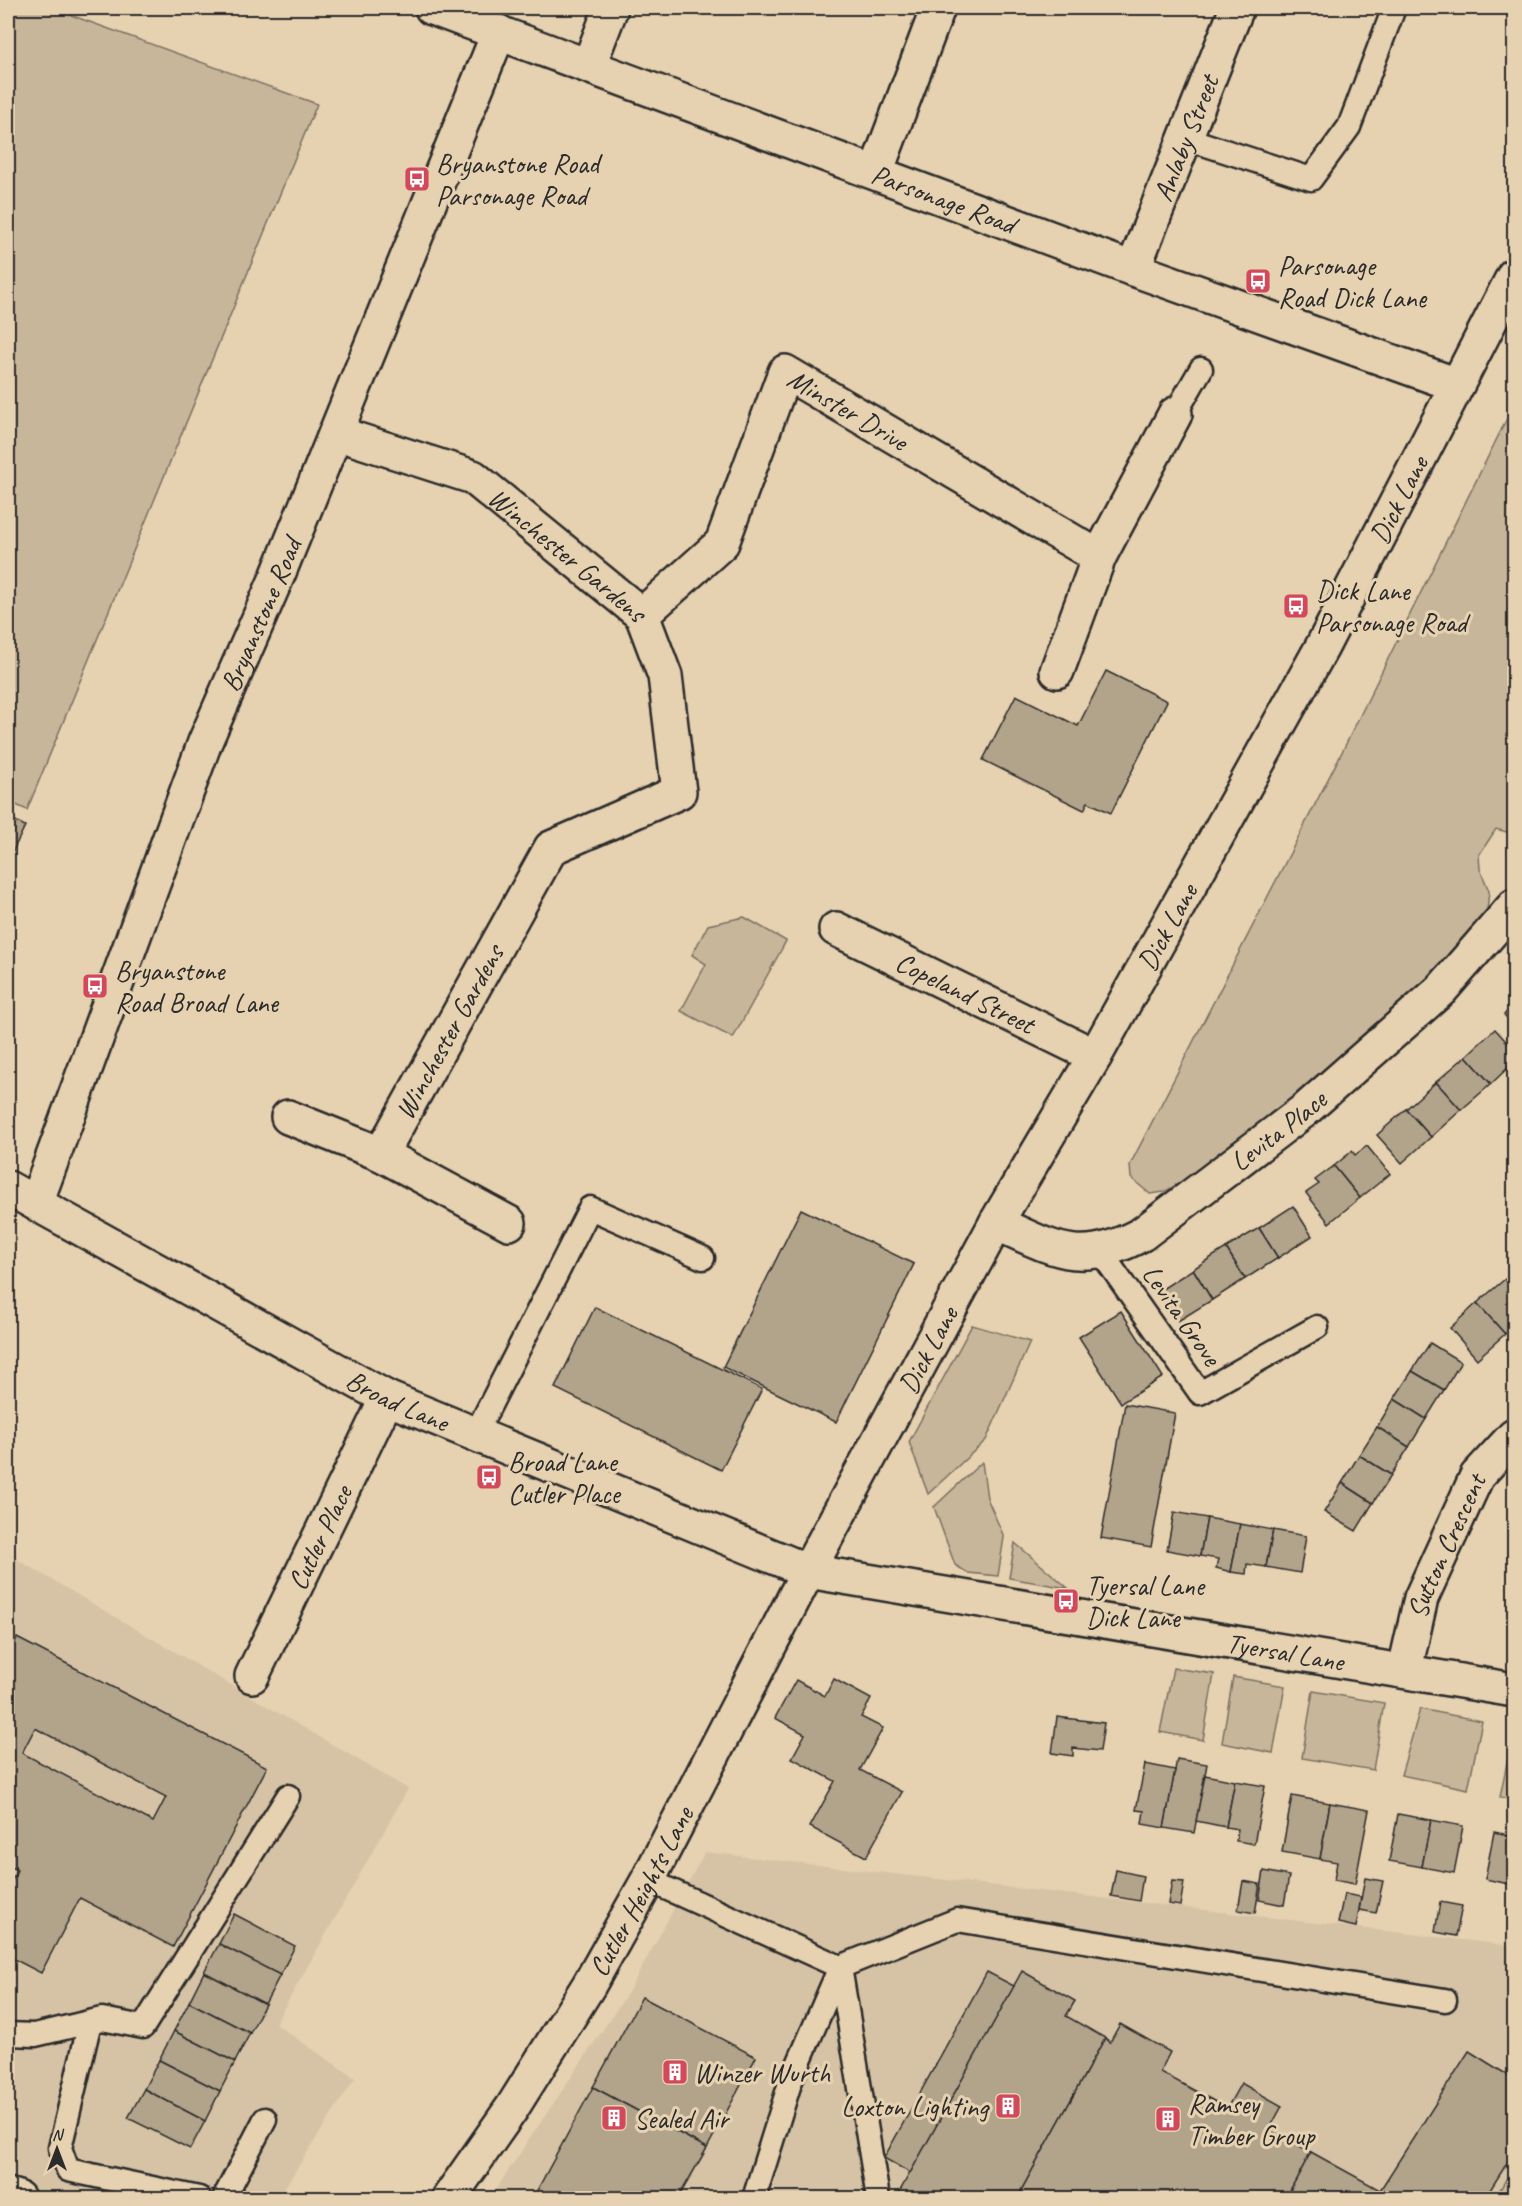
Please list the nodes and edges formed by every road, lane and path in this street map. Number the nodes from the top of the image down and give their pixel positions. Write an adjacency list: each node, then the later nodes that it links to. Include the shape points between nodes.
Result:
1 (611, 8): 7 (street)
2 (938, 8): 9 (street)
3 (1237, 8): 8 (street, Anlaby Street)
4 (1394, 8): 8 (lane, via 1349,127 1311,179)
5 (451, 11): 6 (street, Parsonage Road)
6 (499, 32): 7 (street, Parsonage Road); 15 (street, Bryanstone Road)
7 (589, 65): 9 (street, Parsonage Road)
8 (1185, 138): 10 (street, Anlaby Street)
9 (876, 172): 10 (street, Parsonage Road)
10 (1133, 269): 13 (street, Parsonage Road)
11 (1515, 276): 13 (street, Dick Lane)
12 (1201, 369): 14 (lane)
13 (1457, 385): 21 (street, Dick Lane, via 1322,647)
14 (1175, 414): 16 (street)
15 (336, 433): 17 (street, Winchester Gardens, via 473,477); 24 (street, Bryanstone Road, via 205,742)
16 (1100, 557): 17 (street, Minster Drive, via 785,372 722,543); 18 (street)
17 (642, 615): 23 (street, Winchester Gardens, via 665,676 679,792 551,848)
18 (1057, 671)
19 (1515, 906): 27 (street, Levita Place, via 1440,990 1305,1110 1142,1234)
20 (836, 929): 21 (street, Copeland Street)
21 (1095, 1056): 26 (street, Dick Lane)
22 (288, 1117): 23 (street)
23 (381, 1154): 25 (street)
24 (22, 1195): 30 (street, Broad Lane)
25 (509, 1223)
26 (996, 1223): 27 (street, Levita Place, via 1054,1250); 33 (street, Dick Lane)
27 (1100, 1251): 29 (lane, Levita Grove, via 1200,1393)
28 (703, 1258): 31 (lane, via 590,1208)
29 (1317, 1327)
30 (387, 1398): 31 (street, Broad Lane); 35 (street, Cutler Place)
31 (475, 1435): 33 (street, Broad Lane)
32 (1515, 1436): 34 (street, Sutton Crescent, via 1477,1476 1421,1598)
33 (808, 1571): 34 (street, Tyersal Lane); 38 (street, Cutler Heights Lane)
34 (1405, 1670): 36 (street, Tyersal Lane)
35 (252, 1676)
36 (1515, 1690)
37 (288, 1796): 41 (lane, via 143,2027 102,2019)
38 (648, 1880): 39 (lane); 49 (street, Cutler Heights Lane, via 518,2099)
39 (840, 1967): 40 (lane, via 957,1920); 44 (lane, via 790,2083); 50 (lane)
40 (1445, 2000)
41 (90, 2022): 42 (lane, via 35,2035); 47 (lane, via 60,2148 68,2170)
42 (8, 2034)
43 (265, 2119): 48 (lane)
44 (756, 2194)
45 (8, 2195): 46 (street)
46 (18, 2199)
47 (199, 2199)
48 (224, 2199)
49 (449, 2199)
50 (878, 2199)

